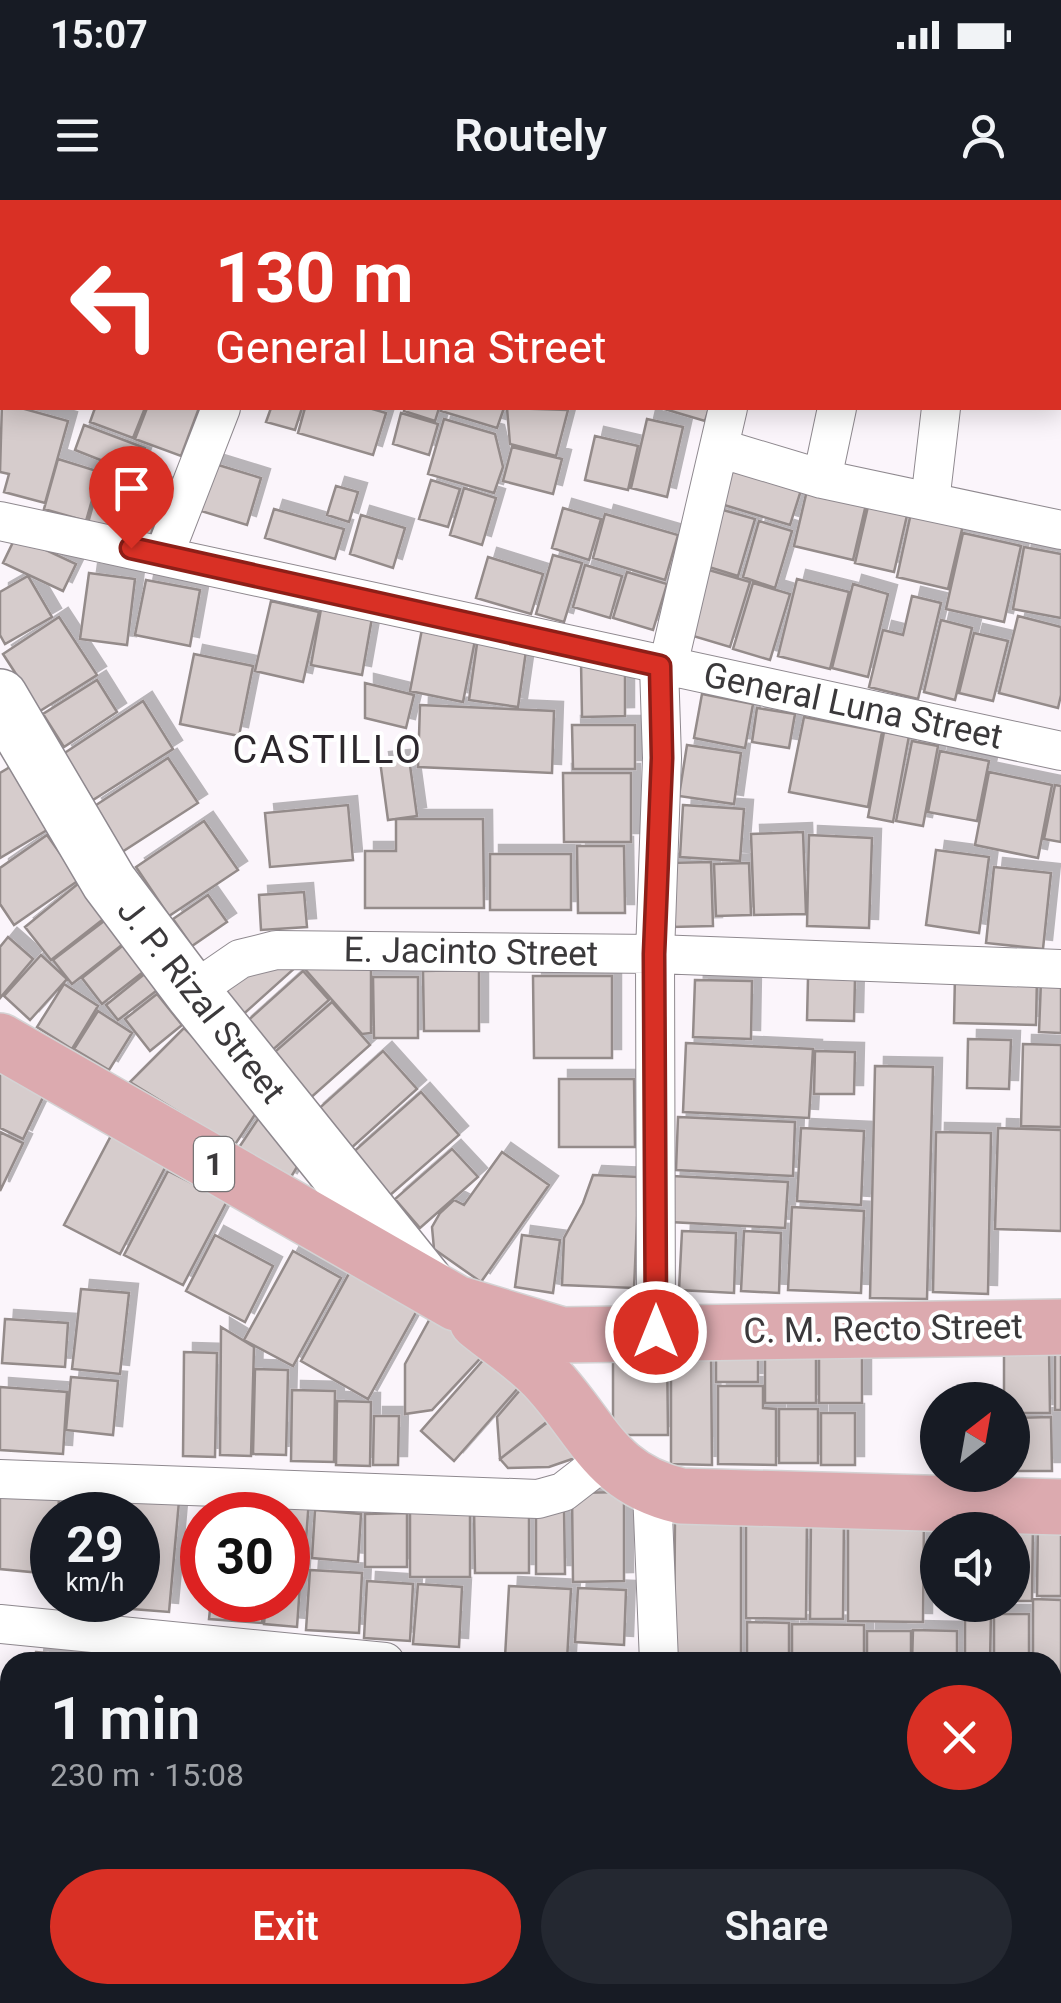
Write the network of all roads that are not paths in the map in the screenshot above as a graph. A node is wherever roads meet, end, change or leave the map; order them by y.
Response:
1 (220, 410) edge
2 (728, 410) edge
3 (837, 410) edge
4 (940, 410) edge
5 (718, 448) junction
6 (822, 478) junction
7 (930, 502) junction
8 (0, 521) edge
9 (1061, 530) edge
10 (164, 555) junction
11 (664, 666) junction
12 (9, 733) edge
13 (1061, 750) edge
14 (654, 954) junction
15 (1061, 969) edge
16 (192, 992) junction
17 (0, 1042) edge
18 (442, 1295) junction
19 (1061, 1327) edge
20 (656, 1332) junction
21 (608, 1458) junction
22 (0, 1479) edge
23 (652, 1490) junction
24 (1061, 1507) edge
25 (0, 1624) edge
26 (284, 1652) edge
27 (659, 1652) edge

1 - 10 street
2 - 5 street
3 - 6 street
4 - 7 street
5 - 6 street
5 - 11 street
6 - 7 street
7 - 9 street
8 - 10 street, General Luna Street
10 - 11 street, General Luna Street
11 - 13 street, General Luna Street
11 - 14 street
12 - 16 main road, J. P. Rizal Street
14 - 15 street, E. Jacinto Street
14 - 16 street, E. Jacinto Street
14 - 20 street
16 - 18 main road, J. P. Rizal Street
17 - 18 main road, C. M. Recto Street / 1
18 - 20 main road, C. M. Recto Street / 1
18 - 21 main road, J. P. Rizal Street / 1
19 - 20 main road, C. M. Recto Street / 1
21 - 22 street
21 - 23 main road, J. P. Rizal Street / 1
23 - 24 main road, J. P. Rizal Street / 1
23 - 27 street
25 - 26 street

